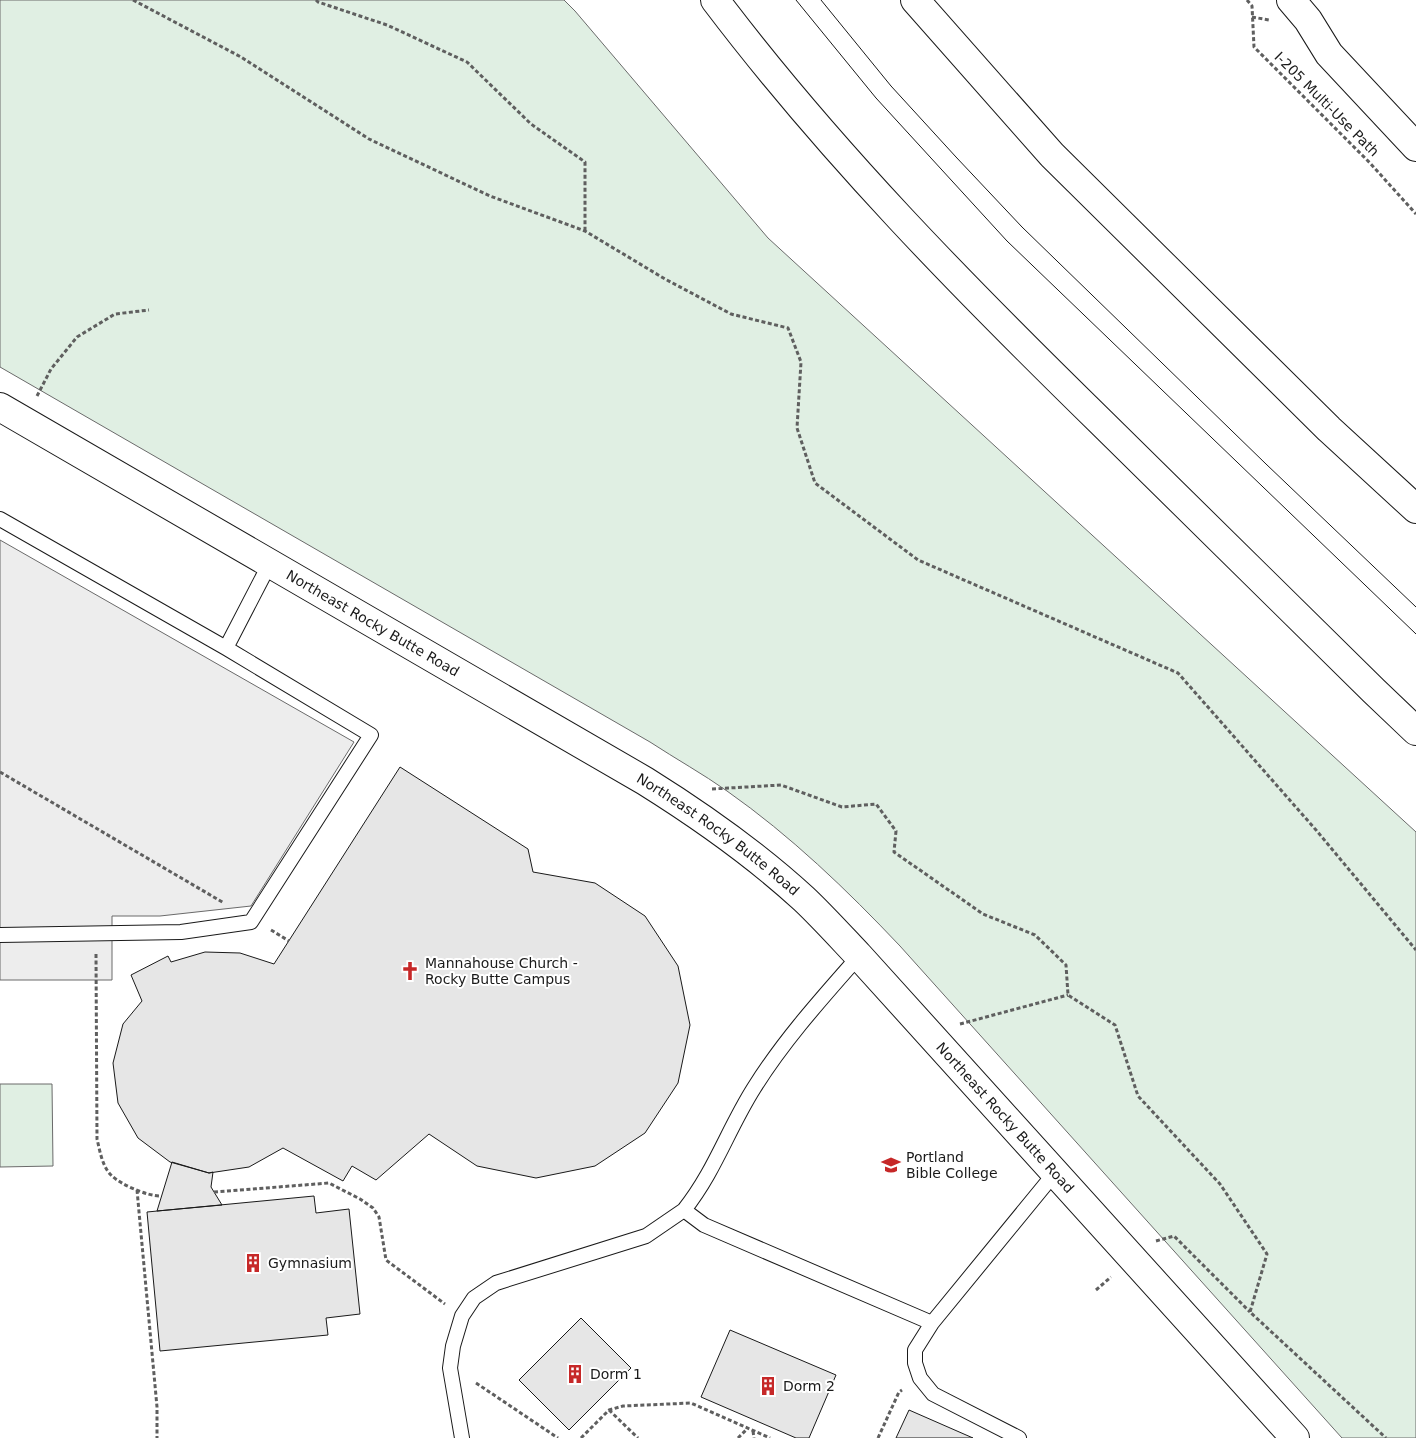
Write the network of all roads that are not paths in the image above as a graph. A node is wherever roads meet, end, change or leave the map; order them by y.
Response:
1 (715, 0) edge
2 (915, 0) edge
3 (1291, 0) edge
4 (1416, 148) edge
5 (0, 407) edge
6 (1416, 509) edge
7 (0, 519) edge
8 (270, 563) junction
9 (226, 648) junction
10 (1416, 731) edge
11 (0, 935) edge
12 (859, 956) junction
13 (1054, 1174) junction
14 (684, 1210) junction
15 (932, 1323) junction
16 (462, 1438) edge
17 (1018, 1438) edge
18 (1295, 1438) edge

1 - 10 main road
2 - 6 main road
3 - 4 main road
5 - 8 main road, Northeast Rocky Butte Road
7 - 9 lane
8 - 9 lane
8 - 12 main road, Northeast Rocky Butte Road
9 - 11 lane
12 - 13 main road, Northeast Rocky Butte Road
12 - 14 lane
13 - 15 lane
13 - 18 main road, Northeast Rocky Butte Road
14 - 15 lane
14 - 16 lane
15 - 17 lane

